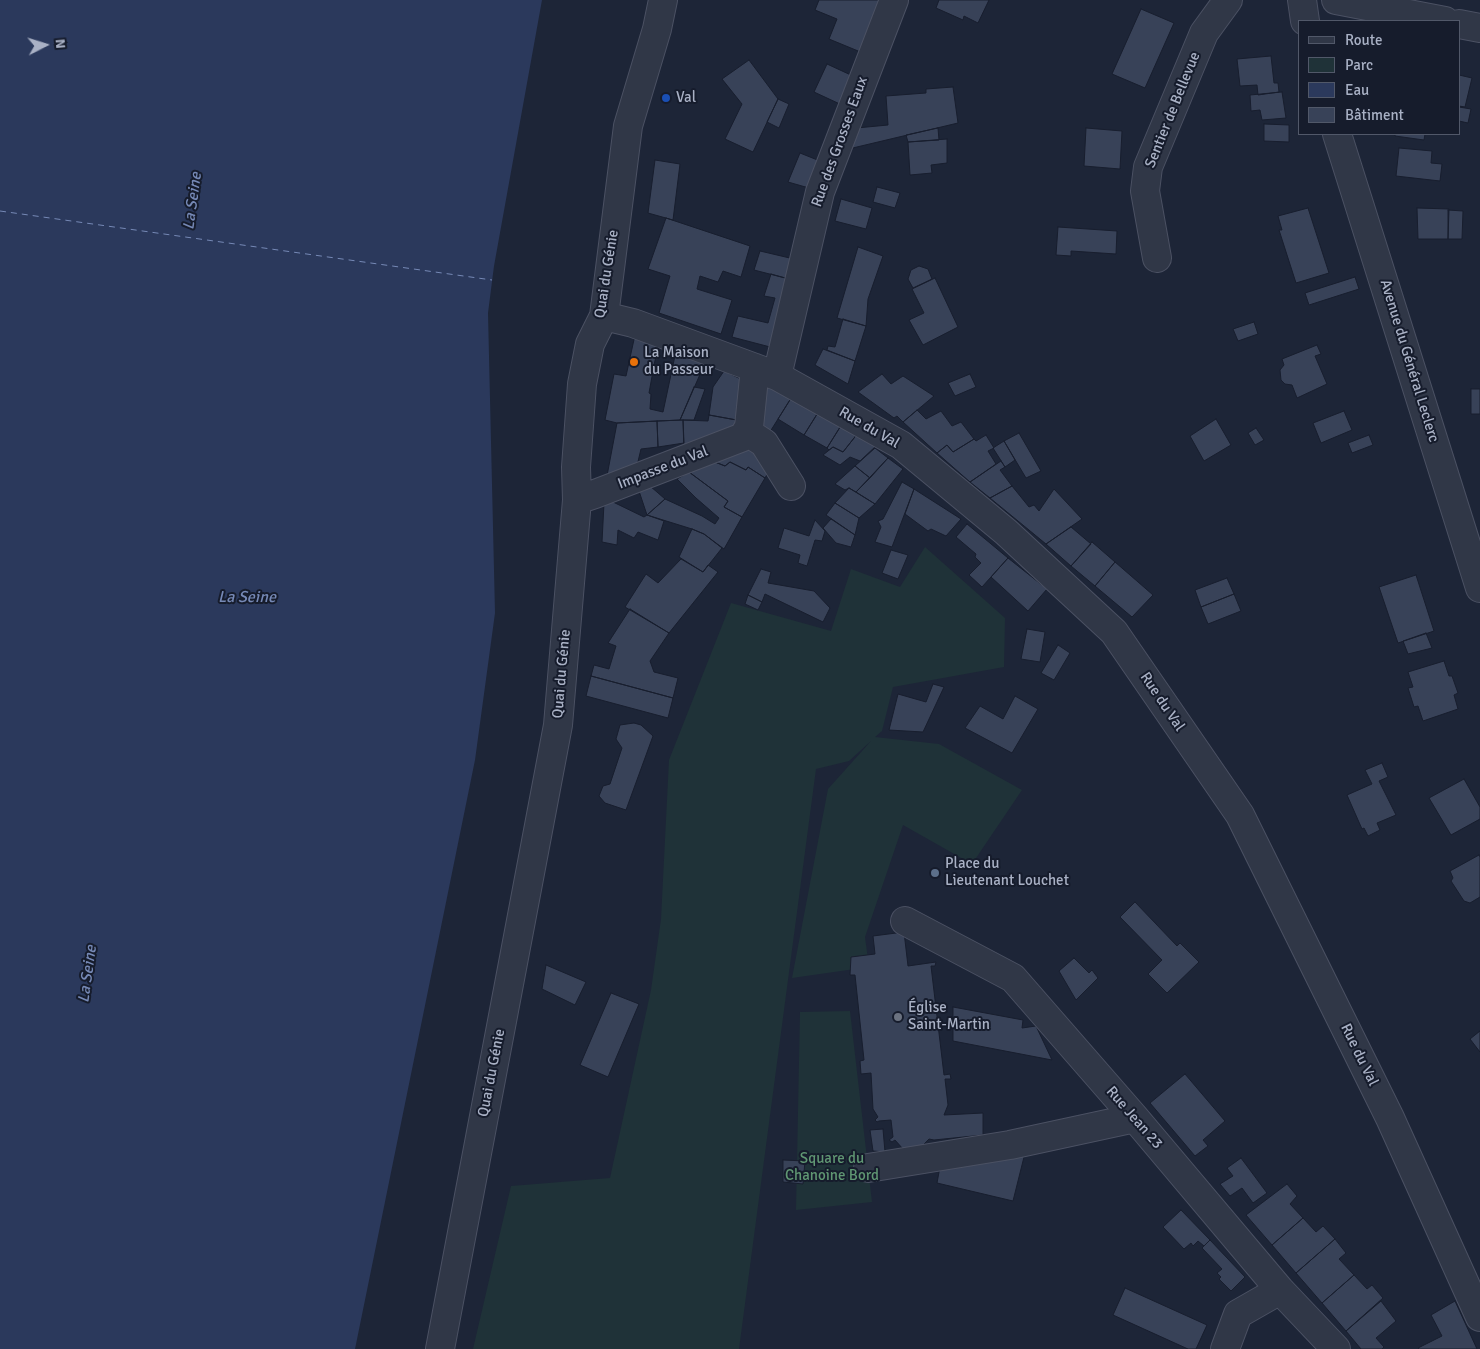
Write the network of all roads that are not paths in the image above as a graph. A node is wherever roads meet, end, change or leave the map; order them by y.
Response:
1 (663, 0) edge
2 (894, 0) edge
3 (1228, 0) edge
4 (1302, 0) edge
5 (1336, 0) edge
6 (1305, 20) edge
7 (1440, 20) edge
8 (1460, 24) edge
9 (1480, 28) edge
10 (1337, 135) edge
11 (1157, 258) dead end
12 (604, 316) junction
13 (766, 372) junction
14 (747, 432) junction
15 (791, 486) dead end
16 (577, 500) junction
17 (1480, 588) edge
18 (905, 921) dead end
19 (1135, 1118) junction
20 (868, 1168) dead end
21 (1280, 1290) junction
22 (1480, 1317) edge
23 (440, 1349) edge
24 (1225, 1349) edge
25 (1336, 1349) edge

1 - 12 street, Quai du Génie
2 - 13 street, Rue des Grosses Eaux
3 - 11 street, Sentier de Bellevue
4 - 6 street
5 - 7 street
8 - 9 street
10 - 17 street, Avenue du Général Leclerc
12 - 13 street, Rue du Val
12 - 16 street, Quai du Génie
13 - 14 street
13 - 22 street, Rue du Val
14 - 15 street
14 - 16 street, Impasse du Val
16 - 23 street, Quai du Génie
18 - 19 street, Rue Jean 23
19 - 20 street
19 - 21 street, Rue Jean 23
21 - 24 street
21 - 25 street, Rue Jean 23

